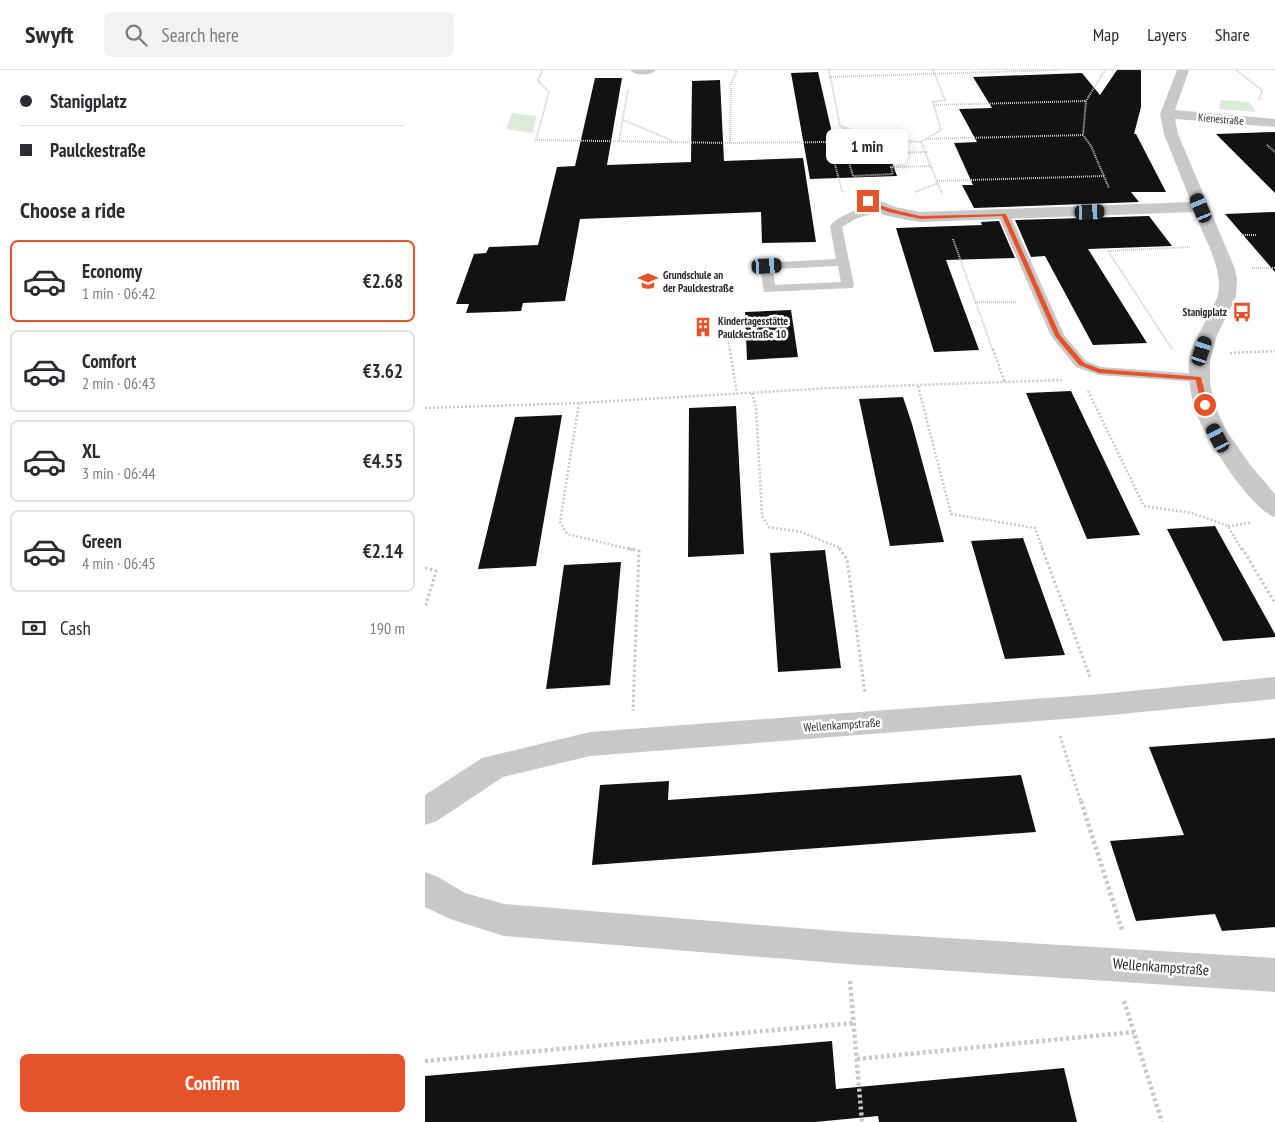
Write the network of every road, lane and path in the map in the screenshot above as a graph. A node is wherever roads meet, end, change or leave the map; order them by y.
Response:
1 (542, 70) edge
2 (636, 70) edge
3 (650, 70) edge
4 (734, 70) edge
5 (829, 70) edge
6 (933, 70) edge
7 (1059, 70) edge
8 (1105, 70) edge
9 (1183, 70) edge
10 (1236, 70) edge
11 (934, 74) junction
12 (829, 77) junction
13 (1087, 101) junction
14 (934, 105) junction
15 (1257, 107) dead end
16 (1167, 114) junction
17 (623, 120) junction
18 (1275, 123) edge
19 (844, 128) junction
20 (1083, 135) junction
21 (878, 139) junction
22 (926, 139) junction
23 (619, 142) junction
24 (676, 142) junction
25 (829, 142) junction
26 (921, 142) junction
27 (730, 143) junction
28 (927, 152) junction
29 (931, 166) junction
30 (1104, 176) junction
31 (937, 181) junction
32 (875, 204) junction
33 (1201, 208) junction
34 (1125, 210) junction
35 (1004, 215) junction
36 (948, 217) junction
37 (1218, 246) junction
38 (843, 262) junction
39 (728, 337) dead end
40 (1275, 351) edge
41 (1200, 364) junction
42 (1063, 380) dead end
43 (1005, 383) junction
44 (918, 386) junction
45 (1086, 387) dead end
46 (752, 393) junction
47 (737, 394) junction
48 (579, 403) junction
49 (425, 408) edge
50 (1275, 509) edge
51 (425, 568) edge
52 (1275, 603) edge
53 (425, 608) edge
54 (1275, 688) edge
55 (1101, 706) junction
56 (1052, 709) junction
57 (868, 723) junction
58 (631, 740) junction
59 (425, 812) edge
60 (425, 887) edge
61 (848, 948) junction
62 (1123, 965) junction
63 (1275, 975) edge
64 (854, 1023) junction
65 (1134, 1032) junction
66 (857, 1058) junction
67 (425, 1061) edge
68 (862, 1122) edge
69 (1162, 1122) edge

1 - 23 path
2 - 3 street
2 - 17 path
4 - 27 path
5 - 12 path
6 - 11 path
7 - 11 path
8 - 13 path
9 - 16 street
10 - 15 path
11 - 12 path
11 - 14 path
12 - 19 path
13 - 14 path
13 - 20 path
14 - 22 path
16 - 18 street, Kienestraße
16 - 33 street
17 - 23 path
17 - 24 path
19 - 21 path
19 - 25 path
20 - 22 path
20 - 30 path
21 - 25 path
21 - 26 path
22 - 26 path
23 - 24 path
24 - 27 path
25 - 27 path
25 - 32 path
26 - 28 path
28 - 29 path
28 - 29 path
29 - 31 path
30 - 31 path
30 - 34 path
31 - 36 path
32 - 36 street
32 - 38 lane
33 - 34 street
33 - 37 street
34 - 35 street
35 - 36 street
35 - 41 lane
36 - 43 path
37 - 41 street
37 - 41 path
38 - 38 lane
39 - 47 path
40 - 41 path
41 - 50 street
42 - 43 path
43 - 44 path
44 - 46 path
44 - 55 path
45 - 52 path
46 - 47 path
46 - 57 path
47 - 48 path
48 - 49 path
48 - 58 path
51 - 53 path
54 - 55 street, Wellenkampstraße
55 - 56 street, Wellenkampstraße
56 - 57 street, Wellenkampstraße
56 - 62 path
57 - 58 street, Wellenkampstraße
58 - 59 street, Wellenkampstraße
60 - 61 street, Wellenkampstraße
61 - 62 street, Wellenkampstraße
61 - 64 path
62 - 63 street, Wellenkampstraße
62 - 65 path
64 - 66 path
64 - 67 path
65 - 66 path
65 - 69 path
66 - 68 path

